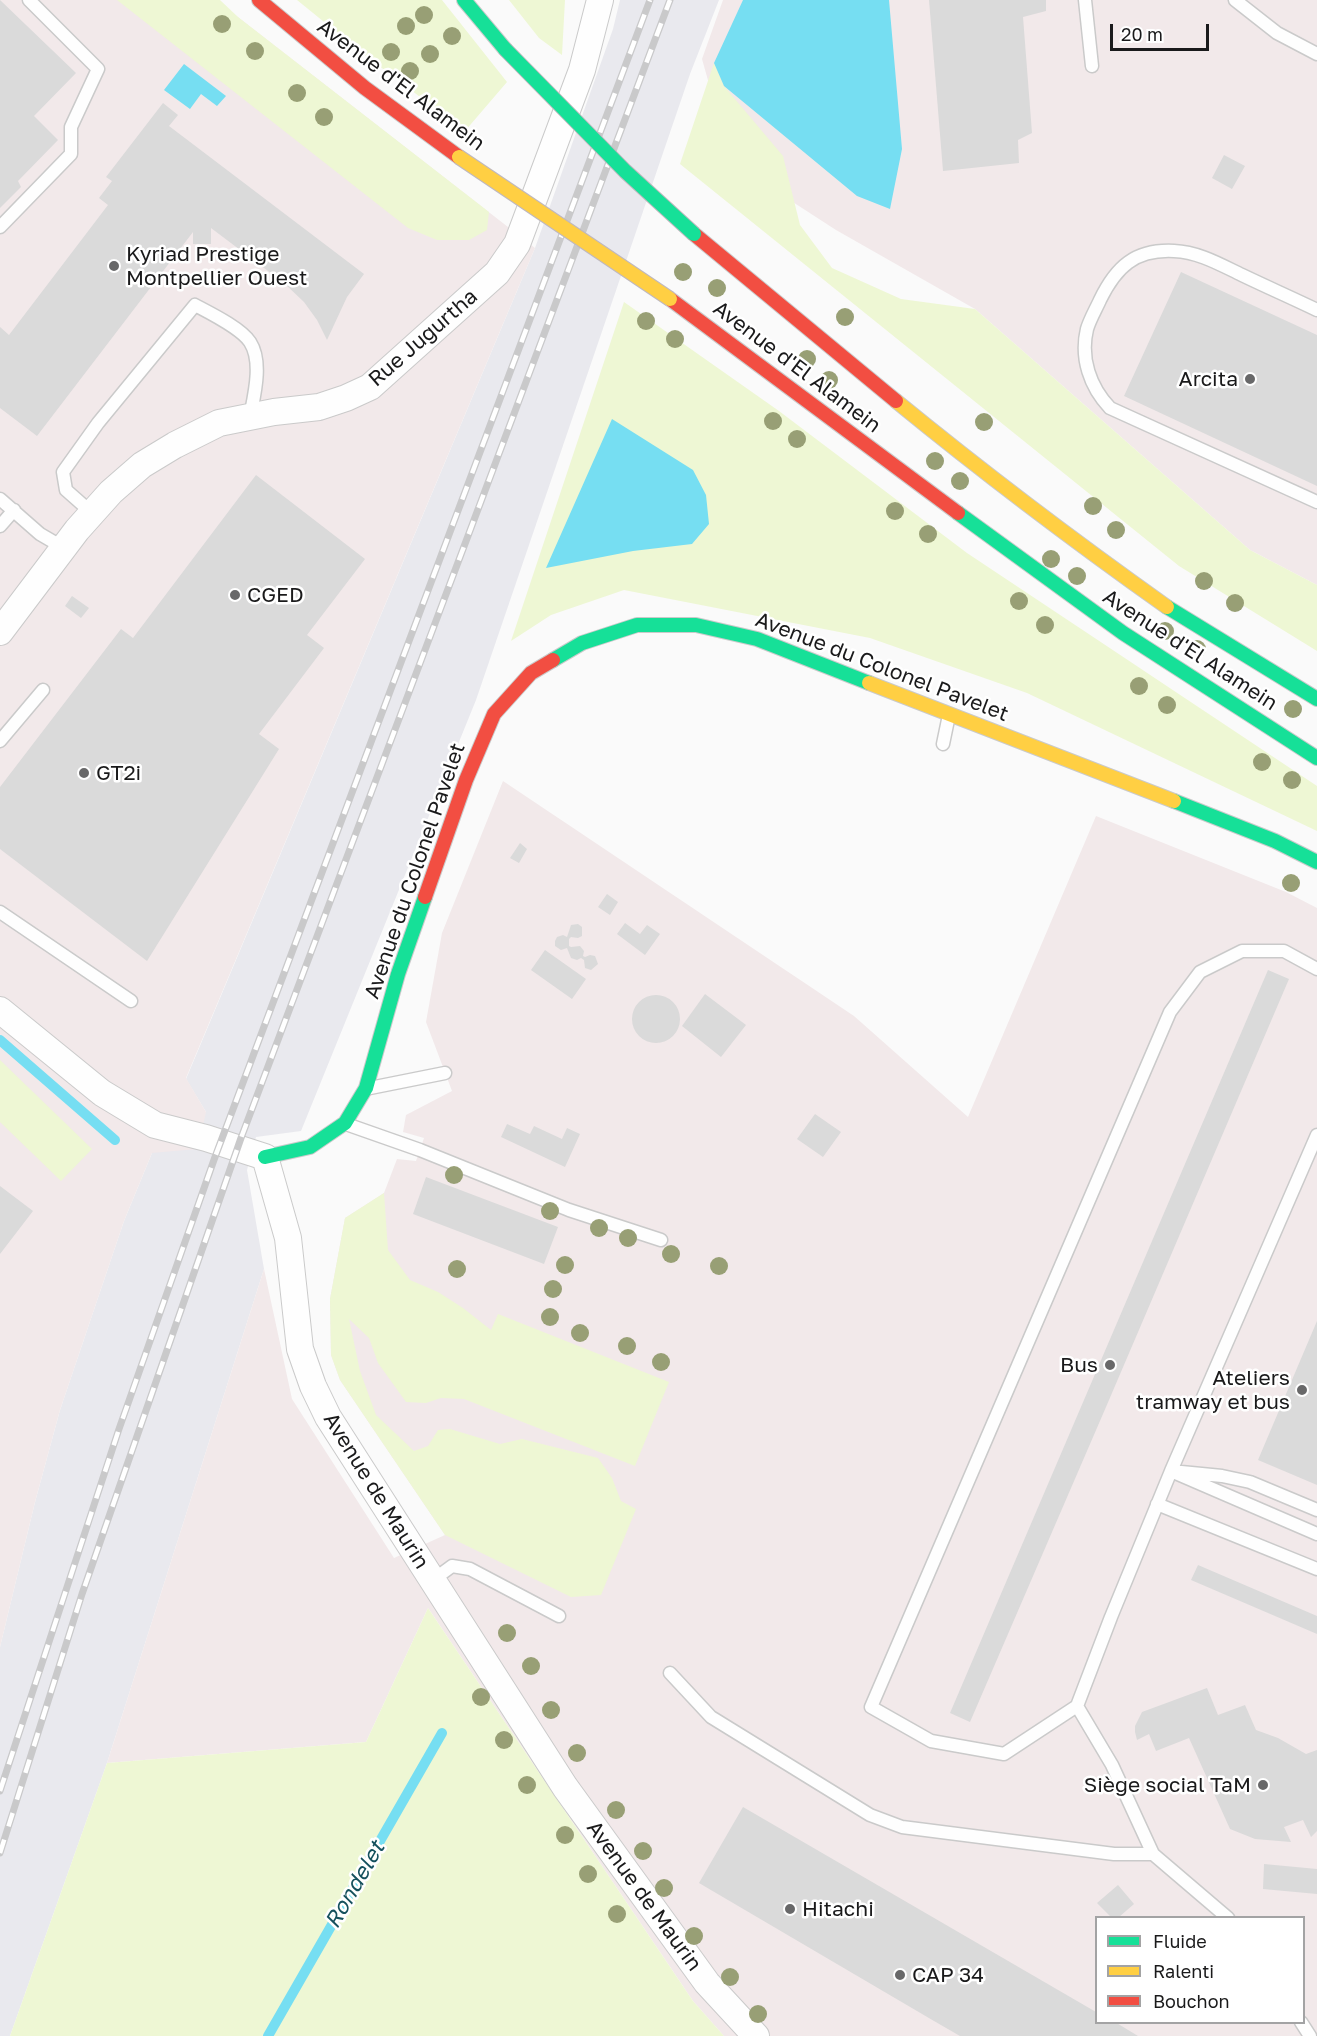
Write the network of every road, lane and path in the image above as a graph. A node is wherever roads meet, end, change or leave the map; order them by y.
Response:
1 (29, 0) edge
2 (259, 0) edge
3 (464, 0) edge
4 (600, 0) edge
5 (1085, 0) edge
6 (1235, 0) edge
7 (1317, 54) edge
8 (1092, 66) dead end
9 (0, 227) edge
10 (1317, 310) edge
11 (250, 417) junction
12 (0, 499) edge
13 (1317, 502) edge
14 (14, 510) junction
15 (92, 513) junction
16 (0, 526) edge
17 (64, 548) junction
18 (0, 632) edge
19 (43, 690) dead end
20 (1317, 699) edge
21 (950, 714) junction
22 (0, 741) edge
23 (943, 744) dead end
24 (1317, 758) edge
25 (1317, 862) edge
26 (0, 912) edge
27 (1317, 969) edge
28 (131, 1001) dead end
29 (0, 1010) edge
30 (445, 1073) dead end
31 (366, 1088) junction
32 (345, 1123) junction
33 (1317, 1135) edge
34 (265, 1157) junction
35 (661, 1240) dead end
36 (1171, 1472) junction
37 (1157, 1504) junction
38 (1317, 1510) edge
39 (1317, 1534) edge
40 (1317, 1569) edge
41 (433, 1580) junction
42 (559, 1616) dead end
43 (670, 1673) dead end
44 (1077, 1706) junction
45 (1153, 1854) junction
46 (1227, 1916) edge
47 (756, 2036) edge

1 - 9 lane
2 - 24 main road, Avenue d'El Alamein, bridge
3 - 20 main road, Avenue d'El Alamein, bridge
4 - 11 street, Rue Jugurtha
5 - 8 lane
6 - 7 lane
10 - 13 lane
11 - 15 street, Rue Jugurtha
11 - 15 lane
12 - 14 lane
14 - 16 lane
14 - 17 lane
15 - 17 street, Rue Jugurtha
17 - 18 street, Rue Jugurtha
19 - 22 lane
21 - 23 lane
21 - 25 main road, Avenue du Colonel Pavelet
21 - 31 main road, Avenue du Colonel Pavelet
26 - 28 lane
27 - 44 lane
29 - 34 street
30 - 31 lane
31 - 32 main road, Avenue du Colonel Pavelet
32 - 34 main road, Avenue du Colonel Pavelet
32 - 35 lane
33 - 36 lane
34 - 41 street, Avenue de Maurin
36 - 37 lane
36 - 38 lane
36 - 39 lane
37 - 40 lane
37 - 44 lane
41 - 42 lane
41 - 47 street, Avenue de Maurin
43 - 45 lane
44 - 45 lane
45 - 46 lane

